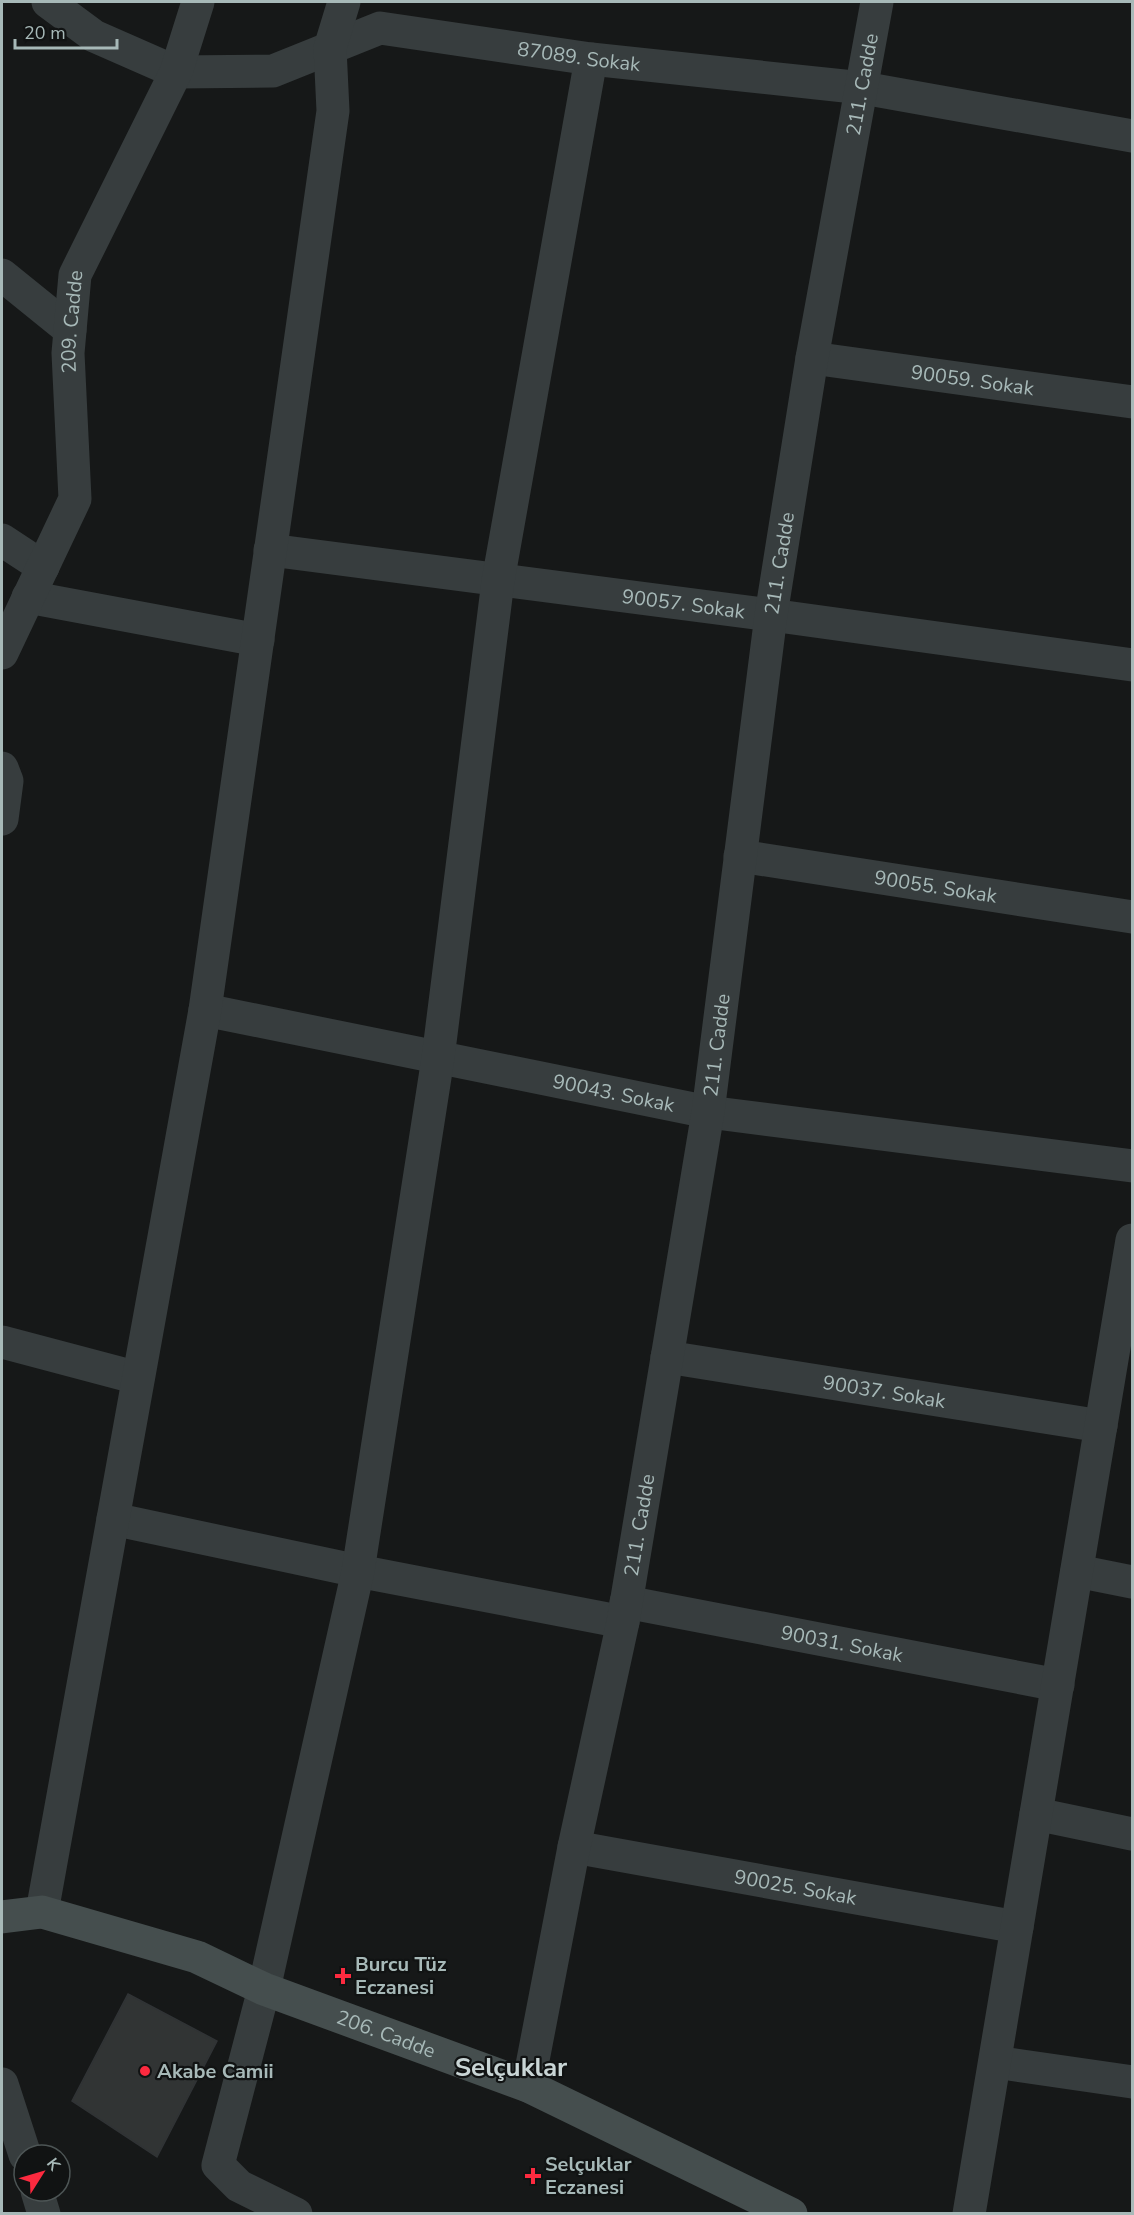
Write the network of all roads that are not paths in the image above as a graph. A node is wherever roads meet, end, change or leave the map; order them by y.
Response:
1 (48, 2) edge
2 (198, 2) edge
3 (344, 2) edge
4 (877, 2) edge
5 (330, 48) junction
6 (591, 59) junction
7 (176, 72) junction
8 (863, 88) junction
9 (1132, 136) edge
10 (2, 274) edge
11 (70, 330) junction
12 (813, 358) junction
13 (1132, 402) edge
14 (2, 540) edge
15 (270, 550) junction
16 (43, 567) junction
17 (498, 581) junction
18 (28, 597) junction
19 (771, 615) junction
20 (258, 640) junction
21 (2, 654) edge
22 (1132, 665) edge
23 (2, 768) edge
24 (2, 819) edge
25 (740, 856) junction
26 (1132, 916) edge
27 (205, 1010) junction
28 (438, 1058) junction
29 (708, 1112) junction
30 (1132, 1166) edge
31 (1132, 1240) edge
32 (1124, 1339) edge
33 (2, 1342) edge
34 (667, 1357) junction
35 (138, 1378) junction
36 (1101, 1426) junction
37 (113, 1519) junction
38 (358, 1571) junction
39 (1077, 1571) junction
40 (1132, 1582) edge
41 (624, 1612) junction
42 (1058, 1685) junction
43 (1036, 1814) junction
44 (1132, 1834) edge
45 (574, 1847) junction
46 (42, 1912) junction
47 (2, 1917) edge
48 (1017, 1927) junction
49 (264, 1989) junction
50 (995, 2062) junction
51 (1132, 2082) edge
52 (2, 2084) edge
53 (528, 2086) junction
54 (21, 2143) edge
55 (296, 2214) edge
56 (791, 2214) edge
57 (969, 2214) edge

1 - 7 street, 87089. Sokak
2 - 7 street, 209. Cadde
3 - 5 street
4 - 8 street, 211. Cadde
5 - 6 street, 87089. Sokak
5 - 7 street, 87089. Sokak
5 - 15 street
6 - 8 street, 87089. Sokak
6 - 17 street
7 - 11 street, 209. Cadde
8 - 9 street, 87089. Sokak
8 - 12 street, 211. Cadde
10 - 11 street
11 - 16 street, 209. Cadde
12 - 13 street, 90059. Sokak
12 - 19 street, 211. Cadde
14 - 16 street
15 - 17 street, 90057. Sokak
15 - 20 street
16 - 18 street, 209. Cadde
17 - 19 street, 90057. Sokak
17 - 28 street
18 - 20 street
18 - 21 street, 209. Cadde
19 - 22 street, 90057. Sokak
19 - 25 street, 211. Cadde
20 - 27 street
23 - 24 street
25 - 26 street, 90055. Sokak
25 - 29 street, 211. Cadde
27 - 28 street, 90043. Sokak
27 - 35 street
28 - 29 street, 90043. Sokak
28 - 38 street
29 - 30 street, 90043. Sokak
29 - 34 street, 211. Cadde
31 - 32 street
32 - 36 street
33 - 35 street
34 - 36 street, 90037. Sokak
34 - 41 street, 211. Cadde
35 - 37 street
36 - 39 street
37 - 38 street, 90031. Sokak
37 - 46 street
38 - 41 street, 90031. Sokak
38 - 49 street
39 - 40 street
39 - 42 street
41 - 42 street, 90031. Sokak
41 - 45 street, 211. Cadde
42 - 43 street
43 - 44 street
43 - 48 street
45 - 48 street, 90025. Sokak
45 - 53 street, 211. Cadde
46 - 47 street, 206. Cadde
46 - 49 street, 206. Cadde
48 - 50 street
49 - 53 street, 206. Cadde
49 - 55 street
50 - 51 street
50 - 57 street
52 - 54 street
53 - 56 street, 206. Cadde

